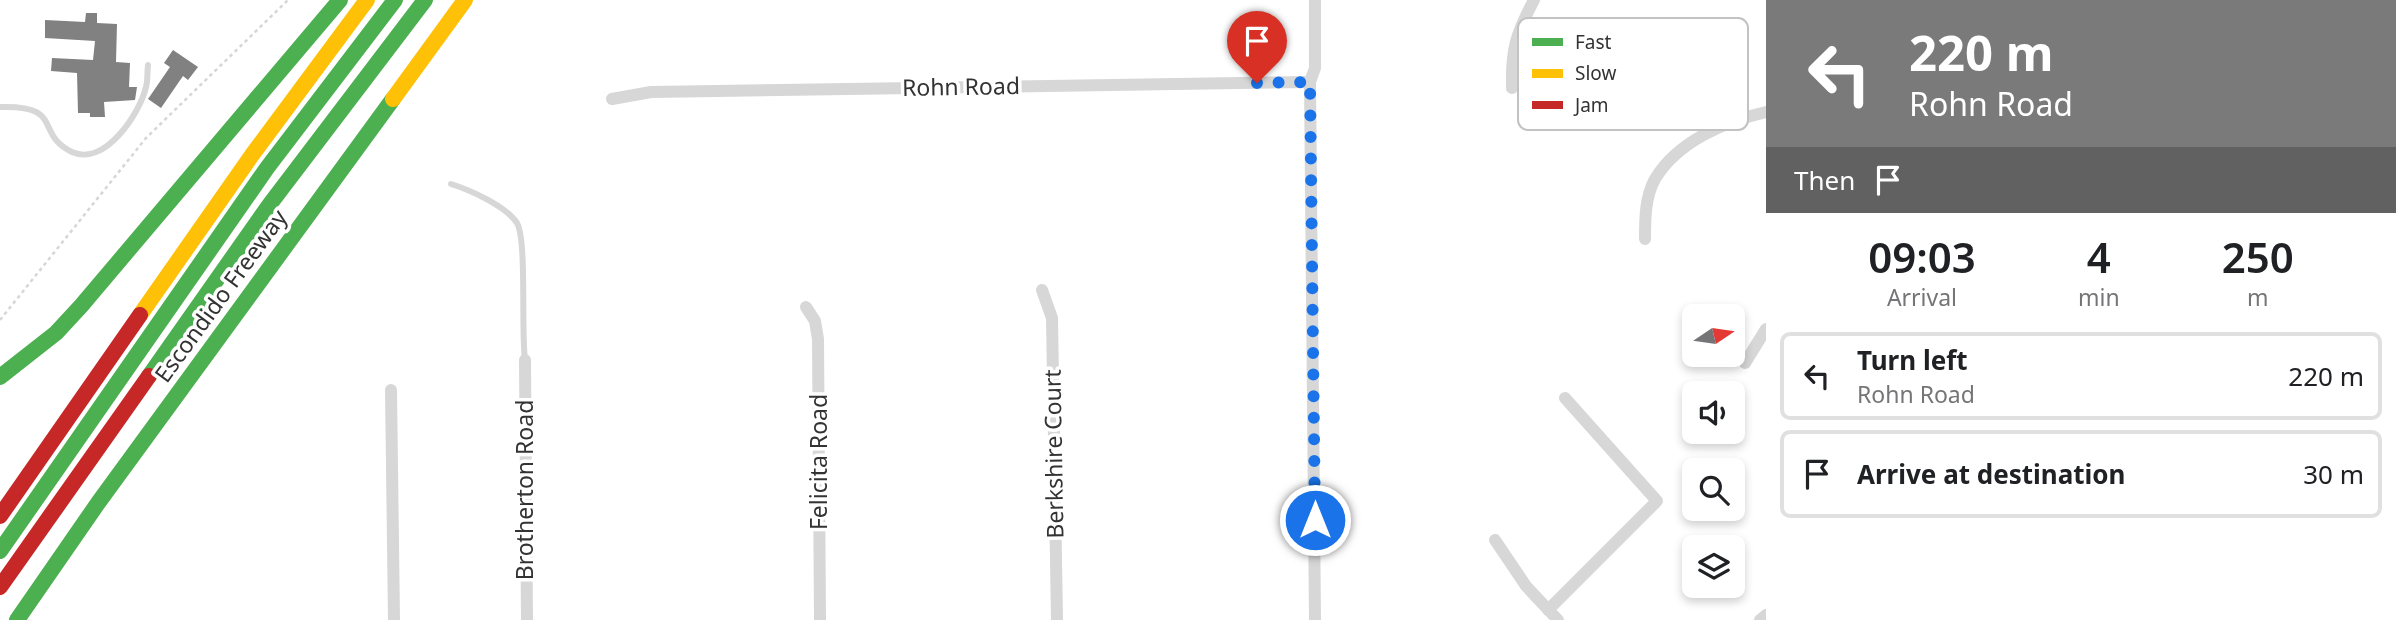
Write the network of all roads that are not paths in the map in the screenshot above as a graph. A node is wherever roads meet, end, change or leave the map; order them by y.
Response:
1 (340, 0) edge
2 (367, 0) edge
3 (395, 0) edge
4 (425, 0) edge
5 (464, 0) edge
6 (1315, 0) edge
7 (1534, 0) edge
8 (1524, 18) edge
9 (1518, 30) edge
10 (148, 65) dead end
11 (1310, 82) junction
12 (1511, 88) dead end
13 (612, 99) dead end
14 (0, 107) edge
15 (1766, 112) edge
16 (1748, 116) edge
17 (1713, 130) edge
18 (452, 184) dead end
19 (1645, 239) dead end
20 (1042, 290) dead end
21 (806, 307) dead end
22 (1766, 329) edge
23 (525, 360) joint
24 (1745, 363) dead end
25 (0, 377) edge
26 (391, 390) dead end
27 (1565, 398) dead end
28 (77, 440) junction
29 (28, 476) junction
30 (0, 516) edge
31 (1495, 540) dead end
32 (0, 551) edge
33 (58, 562) junction
34 (2, 584) edge
35 (1548, 610) junction
36 (1766, 615) edge
37 (17, 620) edge
38 (27, 620) edge
39 (394, 620) edge
40 (527, 620) edge
41 (820, 620) edge
42 (1057, 620) edge
43 (1315, 620) edge
44 (1558, 620) edge
45 (1760, 620) edge

1 - 25 highway
2 - 29 highway
3 - 28 highway
4 - 34 highway
5 - 33 highway, Escondido Freeway
6 - 11 street
7 - 8 street
9 - 12 street
10 - 14 lane
11 - 13 street, Rohn Road
11 - 43 street
15 - 16 street
17 - 19 street
18 - 23 lane
20 - 42 street, Berkshire Court
21 - 41 street, Felicita Road
22 - 24 street
23 - 40 street, Brotherton Road
26 - 39 street
27 - 35 street
28 - 29 highway
28 - 32 highway
29 - 30 highway
31 - 35 street
33 - 37 highway, Escondido Freeway
33 - 38 highway
35 - 44 street
36 - 45 street

